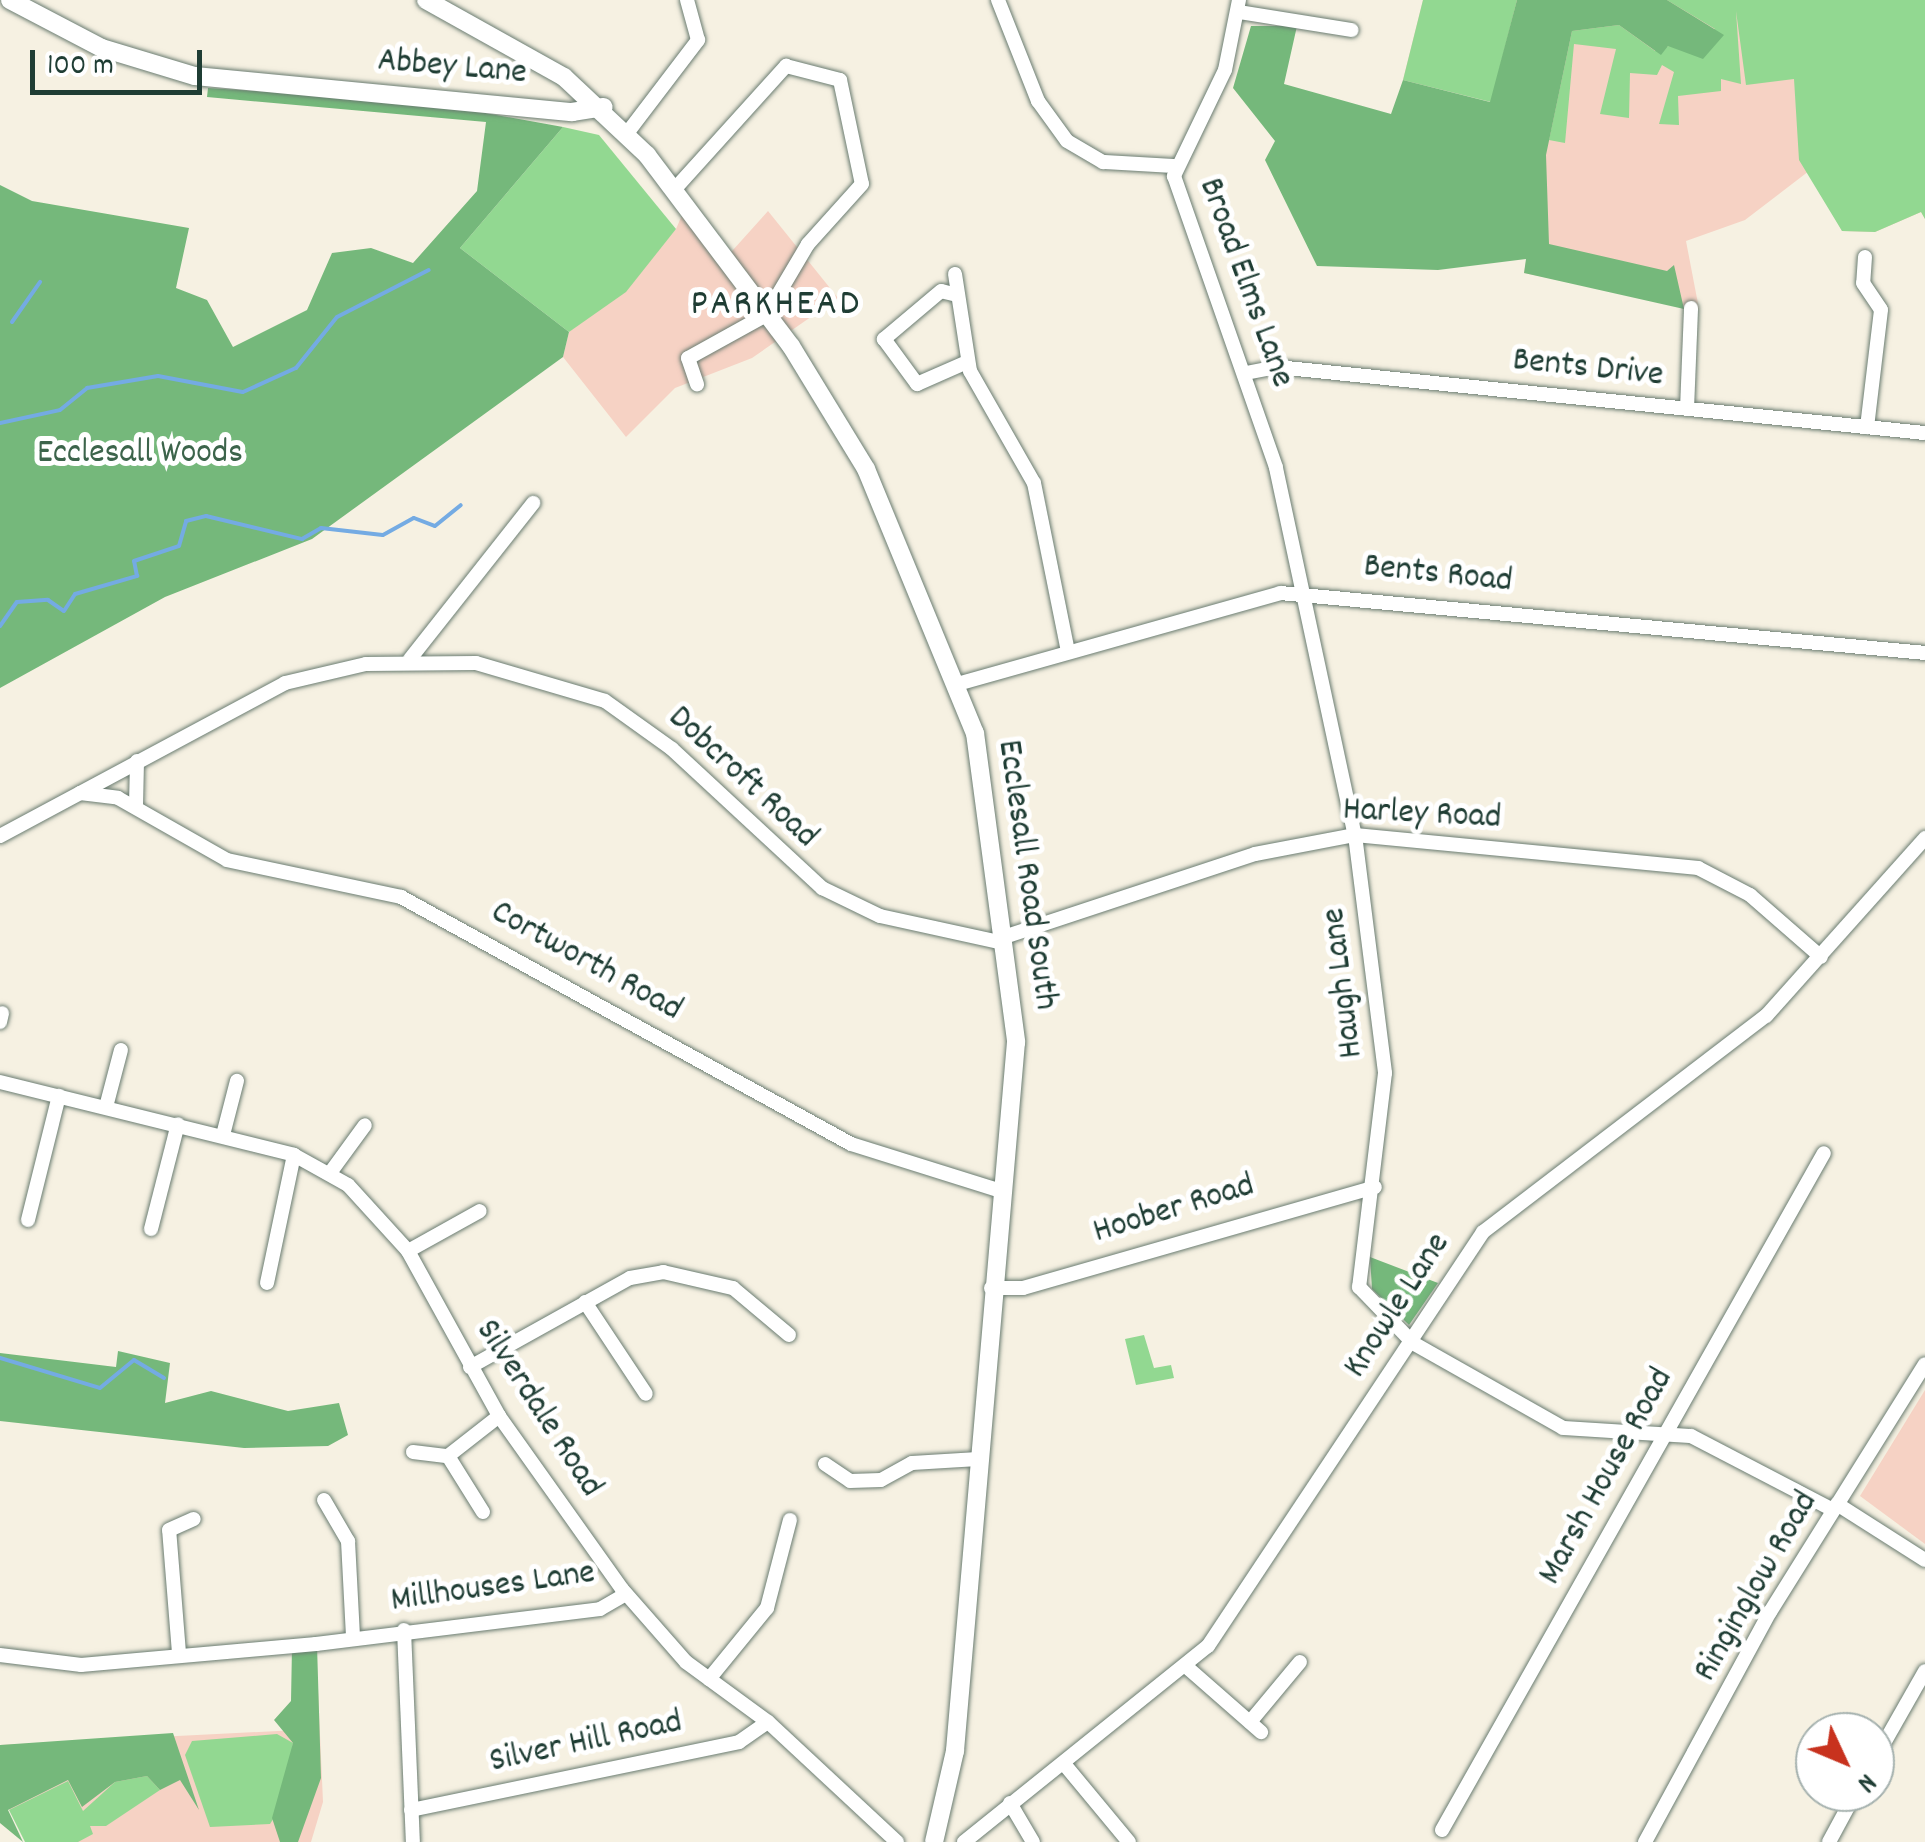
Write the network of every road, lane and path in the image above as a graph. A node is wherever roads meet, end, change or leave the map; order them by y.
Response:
1 (10, 0) edge
2 (426, 0) edge
3 (688, 0) edge
4 (998, 0) edge
5 (1239, 6) edge
6 (1352, 30) dead end
7 (564, 77) junction
8 (604, 107) junction
9 (567, 112) junction
10 (628, 132) junction
11 (1175, 166) junction
12 (673, 192) junction
13 (1865, 256) dead end
14 (955, 274) dead end
15 (956, 295) junction
16 (1691, 308) dead end
17 (766, 315) junction
18 (967, 362) junction
19 (1246, 373) junction
20 (697, 384) dead end
21 (1687, 409) junction
22 (1868, 427) junction
23 (1925, 433) edge
24 (533, 503) dead end
25 (1309, 596) junction
26 (1067, 648) junction
27 (1925, 654) edge
28 (410, 659) junction
29 (956, 684) junction
30 (137, 761) junction
31 (79, 793) junction
32 (136, 806) junction
33 (1355, 835) junction
34 (0, 836) edge
35 (1925, 838) edge
36 (1004, 940) junction
37 (1822, 958) junction
38 (121, 1050) dead end
39 (237, 1080) dead end
40 (0, 1082) edge
41 (60, 1096) junction
42 (106, 1107) junction
43 (178, 1124) junction
44 (364, 1125) dead end
45 (224, 1135) junction
46 (1824, 1154) dead end
47 (294, 1155) junction
48 (330, 1173) junction
49 (1375, 1187) junction
50 (1002, 1191) junction
51 (480, 1211) dead end
52 (28, 1220) dead end
53 (151, 1229) dead end
54 (408, 1252) junction
55 (267, 1283) dead end
56 (991, 1288) junction
57 (584, 1302) junction
58 (789, 1335) dead end
59 (1413, 1343) junction
60 (1925, 1364) edge
61 (470, 1367) junction
62 (646, 1394) dead end
63 (498, 1416) junction
64 (1668, 1431) junction
65 (413, 1452) dead end
66 (448, 1456) junction
67 (978, 1459) junction
68 (826, 1464) dead end
69 (324, 1500) dead end
70 (1835, 1507) junction
71 (483, 1512) dead end
72 (194, 1518) dead end
73 (790, 1520) dead end
74 (1925, 1560) edge
75 (626, 1594) junction
76 (404, 1630) junction
77 (354, 1637) junction
78 (179, 1653) junction
79 (0, 1655) edge
80 (1300, 1662) dead end
81 (1189, 1668) junction
82 (1925, 1671) edge
83 (709, 1678) junction
84 (768, 1722) junction
85 (1895, 1723) edge
86 (1065, 1765) junction
87 (1010, 1803) junction
88 (411, 1810) junction
89 (1845, 1812) edge
90 (1442, 1830) dead end
91 (413, 1842) edge
92 (896, 1842) edge
93 (934, 1842) edge
94 (964, 1842) edge
95 (1033, 1842) edge
96 (1129, 1842) edge
97 (1646, 1842) edge
98 (1828, 1842) edge

1 - 9 main road, Abbey Lane
2 - 7 main road, Ecclesall Road South
3 - 10 street
4 - 11 street
5 - 6 street
5 - 11 street, Broad Elms Lane
7 - 8 main road, Ecclesall Road South
7 - 9 main road
8 - 9 main road, Abbey Lane
8 - 10 main road, Ecclesall Road South
9 - 10 main road
10 - 12 main road, Ecclesall Road South
11 - 19 street, Broad Elms Lane
12 - 17 main road, Ecclesall Road South
12 - 17 street
13 - 22 street
14 - 15 street
15 - 18 street
15 - 18 street
16 - 21 street
17 - 20 street
17 - 29 main road, Ecclesall Road South
18 - 26 street
19 - 21 street, Bents Drive
19 - 25 street, Broad Elms Lane
21 - 22 street, Bents Drive
22 - 23 street, Bents Drive
24 - 28 street
25 - 26 street, Bents Road
25 - 27 street, Bents Road
25 - 33 street, Haugh Lane
26 - 29 street, Bents Road
28 - 30 street, Dobcroft Road
28 - 36 street, Dobcroft Road
29 - 36 main road, Ecclesall Road South
30 - 31 street, Dobcroft Road
30 - 32 street
31 - 32 street, Cortworth Road
31 - 34 street, Dobcroft Road
32 - 50 street, Cortworth Road
33 - 36 street, Harley Road
33 - 37 street, Harley Road
33 - 49 street, Haugh Lane
35 - 37 street, Knowle Lane
36 - 50 main road, Ecclesall Road South
37 - 59 street, Knowle Lane
38 - 42 street
39 - 45 street
40 - 41 street, Silverdale Road
41 - 42 street, Silverdale Road
41 - 52 street
42 - 43 street, Silverdale Road
43 - 45 street, Silverdale Road
43 - 53 street
44 - 48 street
45 - 47 street, Silverdale Road
46 - 64 street, Marsh House Road
47 - 48 street, Silverdale Road
47 - 55 street
48 - 54 street, Silverdale Road
49 - 56 street, Hoober Road
49 - 59 street, Haugh Lane
50 - 56 main road, Ecclesall Road South
51 - 54 street
54 - 61 street, Silverdale Road
56 - 67 main road, Ecclesall Road South
57 - 58 street
57 - 61 street
57 - 62 street
59 - 64 street
59 - 81 street, Knowle Lane
60 - 70 street, Ringinglow Road
61 - 63 street, Silverdale Road
63 - 66 street
63 - 75 street, Silverdale Road
64 - 70 street
64 - 90 street, Marsh House Road
65 - 66 street
66 - 71 street
67 - 68 street
67 - 93 main road, Ecclesall Road South
69 - 77 street
70 - 74 street
70 - 97 street, Ringinglow Road
72 - 78 street
73 - 83 street
75 - 76 street, Millhouses Lane
75 - 83 street, Millhouses Lane
76 - 77 street, Millhouses Lane
76 - 88 street
77 - 78 street, Millhouses Lane
78 - 79 street, Millhouses Lane
80 - 81 street
81 - 86 street, Knowle Lane
82 - 85 street
83 - 84 street, Millhouses Lane
84 - 88 street, Silver Hill Road
84 - 92 street, Millhouses Lane
86 - 87 street, Knowle Lane
86 - 96 street
87 - 94 street, Knowle Lane
87 - 95 street
88 - 91 street
89 - 98 street

